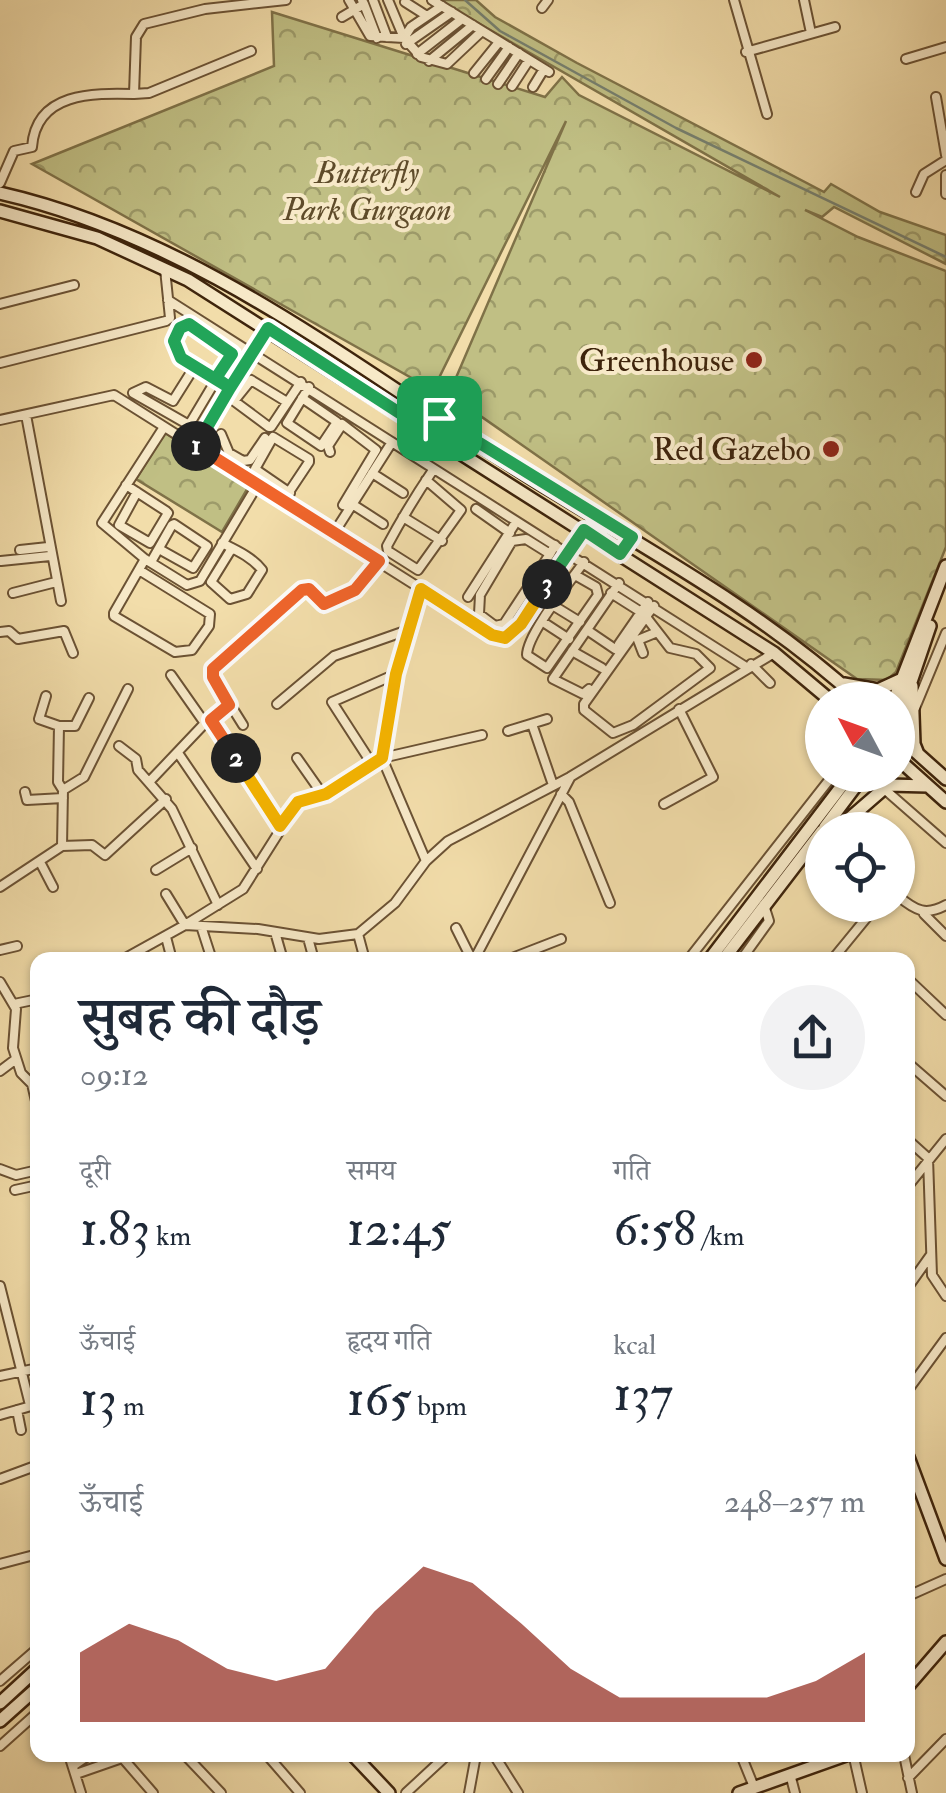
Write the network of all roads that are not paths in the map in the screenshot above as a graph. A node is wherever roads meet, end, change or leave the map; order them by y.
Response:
1 (286, 0) edge
2 (349, 0) edge
3 (388, 0) edge
4 (430, 0) edge
5 (734, 0) edge
6 (804, 0) edge
7 (367, 2) edge
8 (406, 2) edge
9 (216, 4) edge
10 (442, 6) junction
11 (354, 10) junction
12 (452, 12) junction
13 (424, 15) junction
14 (342, 16) dead end
15 (462, 18) junction
16 (473, 25) junction
17 (835, 27) dead end
18 (482, 31) junction
19 (810, 33) junction
20 (382, 38) junction
21 (405, 41) junction
22 (500, 42) junction
23 (946, 47) edge
24 (509, 48) junction
25 (251, 51) dead end
26 (746, 52) junction
27 (519, 53) junction
28 (417, 54) junction
29 (906, 59) dead end
30 (529, 60) junction
31 (429, 62) junction
32 (474, 72) dead end
33 (486, 79) dead end
34 (498, 84) dead end
35 (512, 86) dead end
36 (534, 88) dead end
37 (134, 94) junction
38 (936, 97) dead end
39 (767, 114) dead end
40 (946, 158) edge
41 (946, 175) edge
42 (0, 183) edge
43 (916, 192) dead end
44 (0, 193) edge
45 (946, 194) edge
46 (0, 211) edge
47 (166, 269) junction
48 (74, 285) dead end
49 (168, 300) junction
50 (0, 304) edge
51 (268, 328) junction
52 (254, 352) junction
53 (0, 363) edge
54 (195, 366) junction
55 (216, 378) junction
56 (305, 384) junction
57 (230, 388) junction
58 (302, 398) junction
59 (173, 400) junction
60 (286, 402) junction
61 (164, 414) junction
62 (349, 414) junction
63 (26, 415) junction
64 (439, 418) junction
65 (0, 420) edge
66 (342, 424) junction
67 (164, 427) junction
68 (429, 432) junction
69 (221, 434) dead end
70 (264, 438) dead end
71 (392, 442) junction
72 (195, 445) junction
73 (330, 452) dead end
74 (229, 453) junction
75 (223, 462) junction
76 (433, 470) junction
77 (372, 473) junction
78 (426, 480) junction
79 (258, 484) junction
80 (126, 485) junction
81 (137, 492) junction
82 (290, 493) junction
83 (402, 493) dead end
84 (284, 502) junction
85 (348, 504) junction
86 (476, 509) dead end
87 (403, 517) junction
88 (516, 522) junction
89 (383, 524) dead end
90 (584, 530) junction
91 (510, 532) junction
92 (334, 533) junction
93 (632, 537) junction
94 (442, 541) junction
95 (222, 542) junction
96 (232, 548) junction
97 (158, 549) junction
98 (20, 550) dead end
99 (553, 550) junction
100 (49, 552) junction
101 (567, 552) junction
102 (620, 554) junction
103 (662, 557) junction
104 (1, 561) edge
105 (379, 561) junction
106 (151, 562) junction
107 (584, 562) junction
108 (946, 566) edge
109 (139, 570) junction
110 (651, 572) junction
111 (575, 574) junction
112 (150, 576) junction
113 (56, 582) junction
114 (619, 583) junction
115 (946, 585) edge
116 (421, 589) junction
117 (13, 593) dead end
118 (611, 593) junction
119 (468, 597) dead end
120 (61, 602) dead end
121 (651, 604) junction
122 (554, 606) junction
123 (643, 614) junction
124 (543, 622) junction
125 (584, 626) junction
126 (408, 630) junction
127 (0, 632) edge
128 (656, 633) junction
129 (946, 634) edge
130 (570, 640) junction
131 (615, 649) junction
132 (572, 651) junction
133 (73, 653) dead end
134 (642, 653) dead end
135 (774, 653) junction
136 (749, 666) junction
137 (602, 668) junction
138 (171, 674) dead end
139 (396, 674) junction
140 (907, 678) junction
141 (809, 682) edge
142 (839, 682) edge
143 (895, 682) edge
144 (905, 682) edge
145 (906, 682) edge
146 (908, 682) edge
147 (770, 683) dead end
148 (128, 688) dead end
149 (325, 689) dead end
150 (46, 696) dead end
151 (88, 698) dead end
152 (332, 702) junction
153 (277, 704) dead end
154 (229, 705) junction
155 (915, 706) edge
156 (679, 709) junction
157 (546, 719) dead end
158 (208, 721) junction
159 (243, 724) dead end
160 (532, 724) junction
161 (59, 726) junction
162 (915, 728) edge
163 (508, 731) dead end
164 (482, 734) dead end
165 (119, 746) dead end
166 (915, 751) edge
167 (178, 753) junction
168 (918, 754) junction
169 (296, 758) dead end
170 (382, 758) junction
171 (372, 764) junction
172 (915, 774) edge
173 (570, 777) junction
174 (946, 779) edge
175 (150, 781) junction
176 (553, 785) junction
177 (915, 786) edge
178 (928, 786) junction
179 (24, 792) dead end
180 (820, 792) edge
181 (837, 792) edge
182 (877, 792) edge
183 (888, 792) edge
184 (63, 794) junction
185 (562, 794) junction
186 (323, 795) junction
187 (166, 799) junction
188 (946, 802) edge
189 (664, 804) dead end
190 (856, 812) edge
191 (280, 826) junction
192 (946, 843) edge
193 (62, 846) junction
194 (192, 848) junction
195 (805, 853) edge
196 (426, 861) junction
197 (40, 862) junction
198 (257, 869) junction
199 (156, 870) dead end
200 (53, 886) dead end
201 (0, 887) edge
202 (166, 894) dead end
203 (610, 902) dead end
204 (764, 904) junction
205 (946, 904) edge
206 (218, 905) junction
207 (915, 908) edge
208 (923, 913) junction
209 (862, 922) edge
210 (184, 926) junction
211 (456, 928) dead end
212 (202, 929) junction
213 (275, 932) junction
214 (358, 934) junction
215 (946, 936) edge
216 (166, 937) junction
217 (308, 938) junction
218 (561, 939) dead end
219 (18, 946) dead end
220 (540, 946) junction
221 (0, 950) edge
222 (137, 952) edge
223 (170, 952) edge
224 (209, 952) edge
225 (280, 952) edge
226 (312, 952) edge
227 (364, 952) edge
228 (469, 952) edge
229 (477, 952) edge
230 (526, 952) edge
231 (543, 952) edge
232 (694, 952) edge
233 (715, 952) edge
234 (729, 952) edge
235 (747, 952) edge
236 (838, 952) edge
237 (0, 983) edge
238 (915, 986) edge
239 (30, 1000) edge
240 (14, 1004) junction
241 (946, 1015) edge
242 (16, 1059) junction
243 (915, 1069) edge
244 (0, 1071) edge
245 (24, 1076) junction
246 (30, 1078) edge
247 (30, 1084) edge
248 (946, 1096) edge
249 (946, 1139) edge
250 (915, 1146) edge
251 (928, 1158) junction
252 (0, 1169) edge
253 (30, 1172) edge
254 (915, 1176) edge
255 (30, 1187) edge
256 (16, 1190) dead end
257 (930, 1256) junction
258 (915, 1277) edge
259 (0, 1286) edge
260 (946, 1296) edge
261 (2, 1298) edge
262 (4, 1315) edge
263 (946, 1338) edge
264 (30, 1370) edge
265 (22, 1371) junction
266 (0, 1376) edge
267 (915, 1380) edge
268 (30, 1394) edge
269 (30, 1406) edge
270 (17, 1410) junction
271 (0, 1415) edge
272 (21, 1430) dead end
273 (30, 1468) edge
274 (915, 1475) edge
275 (0, 1479) edge
276 (30, 1556) edge
277 (946, 1559) edge
278 (0, 1564) edge
279 (946, 1579) edge
280 (915, 1593) edge
281 (946, 1642) edge
282 (30, 1655) edge
283 (30, 1675) edge
284 (915, 1678) edge
285 (0, 1681) edge
286 (30, 1693) edge
287 (0, 1703) edge
288 (30, 1719) edge
289 (0, 1721) edge
290 (944, 1742) edge
291 (0, 1746) edge
292 (946, 1756) edge
293 (71, 1762) edge
294 (82, 1762) edge
295 (101, 1762) edge
296 (126, 1762) edge
297 (192, 1762) edge
298 (273, 1762) edge
299 (360, 1762) edge
300 (437, 1762) edge
301 (475, 1762) edge
302 (498, 1762) edge
303 (745, 1762) edge
304 (839, 1762) edge
305 (852, 1762) edge
306 (905, 1762) edge
307 (74, 1770) junction
308 (790, 1774) junction
309 (908, 1778) junction
310 (754, 1787) junction
311 (299, 1792) edge
312 (82, 1793) edge
313 (153, 1793) edge
314 (221, 1793) edge
315 (389, 1793) edge
316 (406, 1793) edge
317 (469, 1793) edge
318 (518, 1793) edge
319 (738, 1793) edge
320 (795, 1793) edge
321 (862, 1793) edge
322 (912, 1793) edge

1 - 9 street
2 - 11 street
3 - 21 street
4 - 10 street
4 - 13 street
5 - 26 street
6 - 19 street
7 - 11 street
7 - 20 street
8 - 13 street
9 - 37 street
10 - 12 street
10 - 13 street
11 - 14 street
11 - 20 street
12 - 15 street
12 - 21 street
13 - 21 street
15 - 16 street
15 - 28 street
16 - 18 street
16 - 31 street
17 - 19 street
18 - 22 street
18 - 31 street
19 - 26 street
20 - 21 street
21 - 28 street
22 - 24 street
22 - 32 street
23 - 29 street
24 - 27 street
24 - 33 street
25 - 37 street
26 - 39 street
27 - 30 street
27 - 34 street
28 - 31 street
30 - 35 street
30 - 36 street
37 - 42 street
38 - 40 street
40 - 43 street
41 - 45 street
44 - 64 main road
46 - 47 main road
47 - 49 street
47 - 51 main road
48 - 50 street
49 - 52 street
49 - 53 street
51 - 52 street
51 - 68 main road
52 - 56 street
52 - 57 street
54 - 55 street
54 - 55 street
54 - 59 street
55 - 57 street
55 - 61 street
56 - 58 street
56 - 60 street
56 - 62 street
57 - 72 street
58 - 58 street
59 - 61 street
59 - 61 street
60 - 60 street
62 - 66 street
62 - 71 street
63 - 65 street
63 - 67 street
63 - 100 street
64 - 68 main road
64 - 93 main road
66 - 73 street
66 - 85 street
67 - 72 street
67 - 80 street
68 - 90 main road
69 - 74 street
70 - 74 street
71 - 76 street
71 - 77 street
72 - 75 street
74 - 75 street
75 - 79 street
76 - 78 street
76 - 88 street
77 - 83 street
77 - 85 street
78 - 87 street
78 - 94 street
79 - 84 street
79 - 95 street
80 - 81 street
80 - 106 street
81 - 81 street
82 - 82 street
82 - 84 street
84 - 92 street
85 - 89 street
85 - 92 street
86 - 91 street
87 - 94 street
87 - 94 street
88 - 91 street
88 - 99 street
90 - 101 street
90 - 102 main road
91 - 119 street
92 - 105 street
93 - 102 main road
93 - 103 main road
95 - 96 street
95 - 106 street
96 - 96 street
97 - 97 street
97 - 106 street
98 - 100 street
99 - 99 street
99 - 101 street
100 - 104 street
100 - 113 street
101 - 107 street
101 - 116 street
102 - 110 main road
103 - 110 main road
103 - 142 main road
105 - 116 street
105 - 154 street
106 - 109 street
106 - 112 street
107 - 111 street
107 - 114 street
108 - 140 main road
109 - 112 street
109 - 112 street
110 - 135 main road
111 - 122 street
111 - 125 street
113 - 117 street
113 - 120 street
114 - 118 street
114 - 121 street
115 - 140 main road
116 - 126 street
118 - 123 street
118 - 125 street
121 - 123 street
121 - 136 street
122 - 124 street
122 - 125 street
123 - 128 street
123 - 128 street
123 - 131 street
124 - 130 street
124 - 130 street
125 - 130 street
125 - 131 street
125 - 132 street
126 - 139 street
126 - 153 street
127 - 133 street
128 - 134 street
129 - 155 street
131 - 137 street
132 - 137 street
132 - 137 street
135 - 136 street
135 - 141 main road
136 - 147 street
136 - 156 street
138 - 158 street
139 - 152 street
139 - 170 street
140 - 143 main road
140 - 144 main road
140 - 145 main road
140 - 146 main road
148 - 184 street
149 - 152 street
150 - 161 street
151 - 161 street
152 - 171 street
154 - 158 street
154 - 159 street
156 - 173 street
156 - 189 street
157 - 160 street
158 - 167 street
158 - 191 street
160 - 163 street
160 - 176 street
161 - 184 street
162 - 168 main road
164 - 170 street
165 - 175 street
166 - 168 main road
167 - 175 street
167 - 198 street
168 - 174 main road
169 - 186 street
170 - 171 street
170 - 196 street
171 - 186 street
172 - 178 main road
173 - 176 street
173 - 185 street
175 - 187 street
176 - 196 street
177 - 178 main road
178 - 188 main road
179 - 184 street
180 - 232 street
181 - 233 main road
182 - 190 main road
183 - 192 street
184 - 193 street
185 - 203 street
185 - 229 street
186 - 191 street
187 - 193 street
187 - 194 street
191 - 198 street
193 - 197 street
194 - 199 street
194 - 206 street
195 - 204 main road
196 - 214 street
197 - 200 street
197 - 201 street
198 - 206 street
202 - 210 street
204 - 234 main road
204 - 235 street
205 - 208 street
206 - 210 street
207 - 208 street
208 - 215 street
209 - 236 street
210 - 212 street
210 - 216 street
211 - 228 street
212 - 213 street
212 - 224 street
213 - 217 street
213 - 225 street
214 - 217 street
214 - 227 street
216 - 222 street
216 - 223 street
217 - 226 street
218 - 220 street
219 - 221 street
220 - 230 street
220 - 231 street
237 - 240 street
238 - 241 street
239 - 240 street
240 - 242 street
242 - 244 street
242 - 245 street
243 - 248 street
245 - 246 street
245 - 247 street
249 - 251 street
250 - 251 street
251 - 254 street
251 - 257 street
252 - 253 street
255 - 256 street
257 - 258 street
257 - 260 street
259 - 261 street
261 - 262 street
262 - 265 street
263 - 267 street
264 - 265 street
265 - 266 street
265 - 268 street
269 - 270 street
270 - 271 street
270 - 272 street
273 - 275 street
274 - 277 main road
276 - 278 street
279 - 280 street
281 - 284 main road
282 - 285 street
283 - 287 main road
286 - 289 main road
288 - 291 street
290 - 292 street
290 - 309 street
293 - 307 street
294 - 307 street
295 - 307 street
296 - 313 street
297 - 314 street
298 - 311 street
299 - 315 main road
300 - 316 street
301 - 317 street
302 - 318 street
303 - 310 street
304 - 308 main road
305 - 321 street
306 - 309 street
307 - 312 street
308 - 310 main road
308 - 320 street
309 - 322 street
310 - 319 main road

